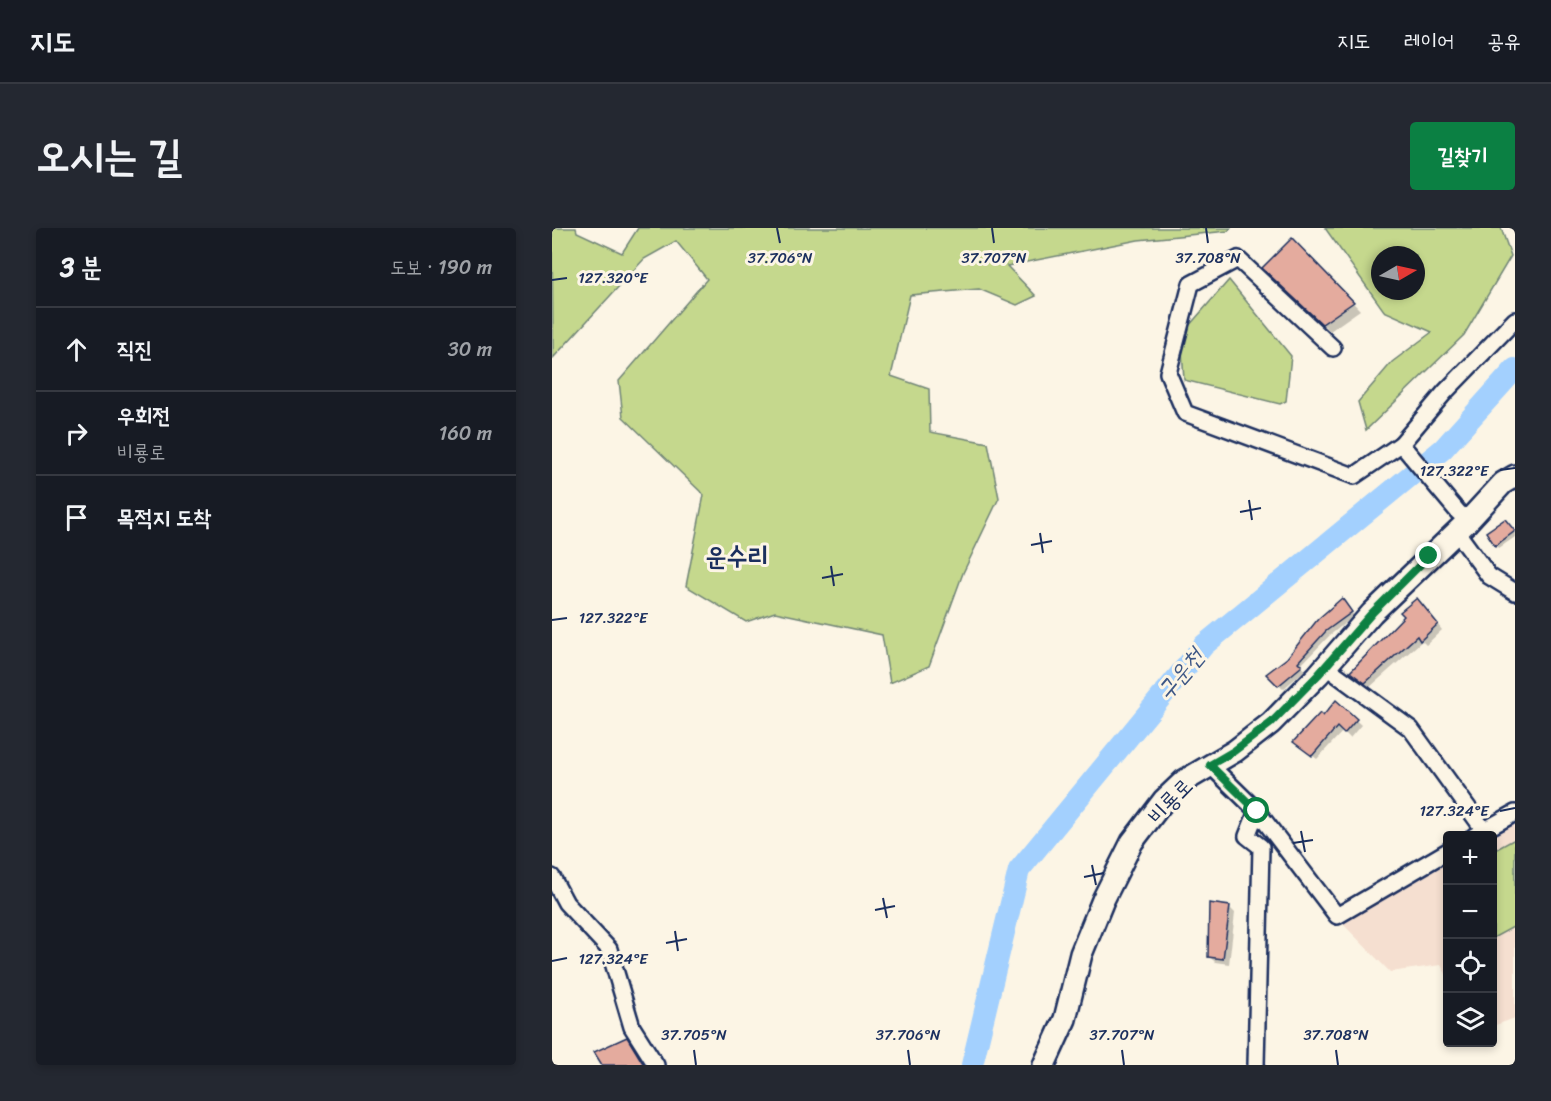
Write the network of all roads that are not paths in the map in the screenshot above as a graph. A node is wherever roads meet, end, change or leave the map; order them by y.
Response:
1 (1515, 320) edge
2 (1333, 348) dead end
3 (1403, 446) junction
4 (1515, 476) edge
5 (1460, 521) junction
6 (1515, 592) edge
7 (1325, 666) junction
8 (1210, 765) junction
9 (1257, 811) junction
10 (1515, 813) edge
11 (1478, 831) edge
12 (1483, 831) edge
13 (1443, 854) edge
14 (552, 877) edge
15 (656, 1065) edge
16 (1044, 1065) edge
17 (1256, 1065) edge

1 - 3 street
2 - 3 street
3 - 5 street
4 - 5 main road, 비룡로
5 - 6 street
5 - 7 main road, 비룡로
7 - 8 main road, 비룡로
7 - 11 street
8 - 9 street
8 - 16 main road, 비룡로
9 - 13 street
9 - 17 street
10 - 12 street
14 - 15 street

